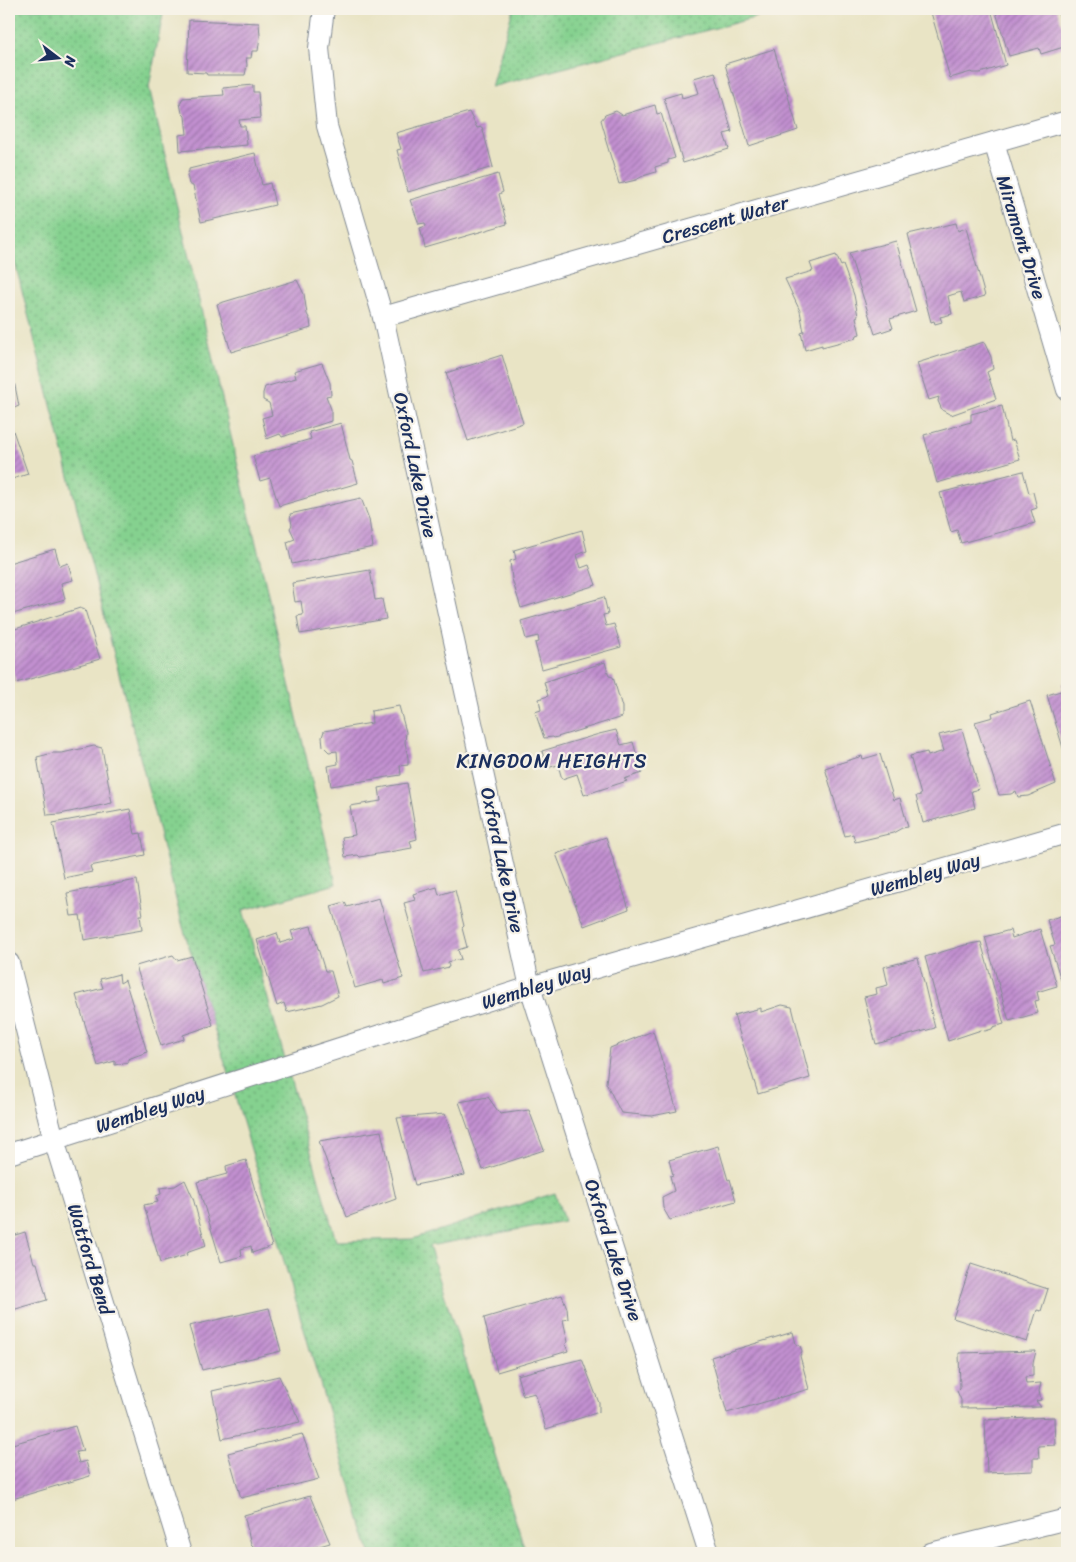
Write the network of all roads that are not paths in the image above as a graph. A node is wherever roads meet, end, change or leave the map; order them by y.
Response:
1 (324, 9) edge
2 (1067, 121) edge
3 (994, 142) junction
4 (383, 317) junction
5 (1067, 390) edge
6 (1067, 833) edge
7 (9, 963) edge
8 (530, 986) junction
9 (54, 1140) junction
10 (9, 1154) edge
11 (1067, 1519) edge
12 (181, 1553) edge
13 (709, 1553) edge
14 (931, 1553) edge

1 - 4 street, Oxford Lake Drive
2 - 3 street, Crescent Water
3 - 4 street, Crescent Water
3 - 5 street, Miramont Drive
4 - 8 street, Oxford Lake Drive
6 - 8 street, Wembley Way
7 - 9 street, Watford Bend
8 - 9 street, Wembley Way
8 - 13 street, Oxford Lake Drive
9 - 10 street, Wembley Way
9 - 12 street, Watford Bend
11 - 14 street

